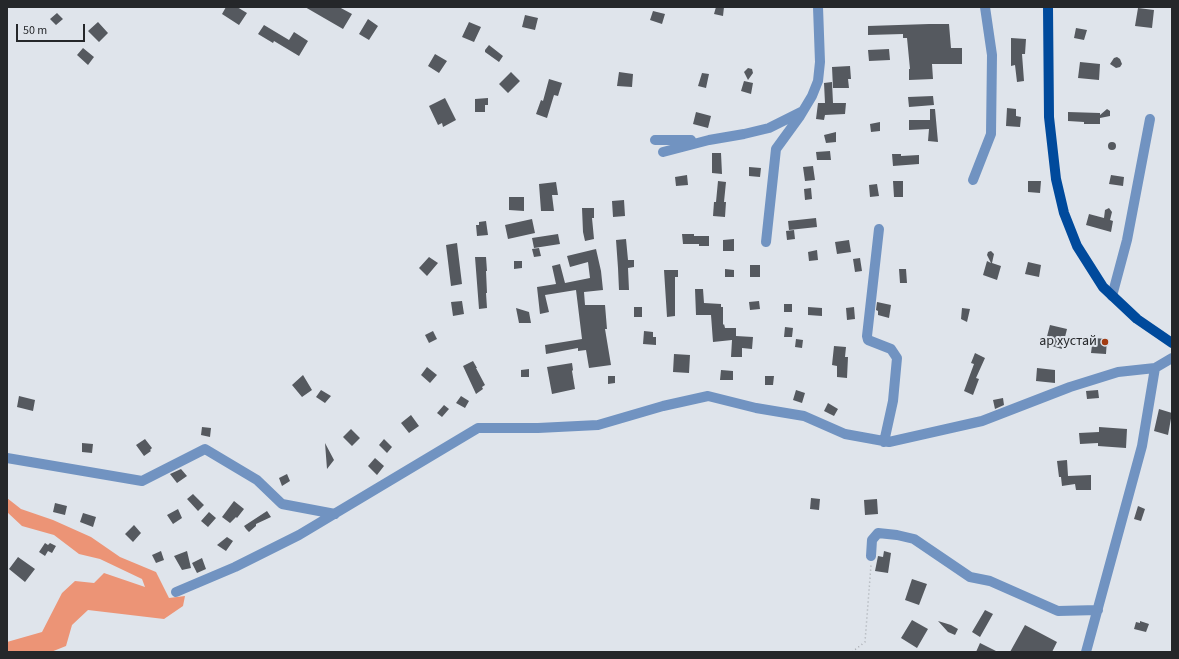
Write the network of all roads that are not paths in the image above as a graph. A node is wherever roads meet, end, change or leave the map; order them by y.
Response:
1 (818, 7) edge
2 (985, 7) edge
3 (1048, 7) edge
4 (803, 111) junction
5 (1150, 118) dead end
6 (655, 140) dead end
7 (709, 140) junction
8 (663, 152) dead end
9 (973, 180) dead end
10 (879, 229) dead end
11 (766, 242) dead end
12 (1112, 296) junction
13 (1172, 343) edge
14 (1172, 358) edge
15 (1155, 368) junction
16 (884, 442) junction
17 (7, 458) edge
18 (335, 514) junction
19 (871, 556) road end
20 (176, 592) dead end
21 (1098, 610) junction
22 (1086, 652) edge

1 - 4 street
2 - 9 street
3 - 12 main road
4 - 7 street
4 - 11 street
5 - 12 street
6 - 7 street
7 - 8 street
10 - 16 street
12 - 13 main road
14 - 15 street
15 - 16 street
15 - 21 street
16 - 18 street
17 - 18 street
18 - 20 street
19 - 21 street
21 - 22 street

